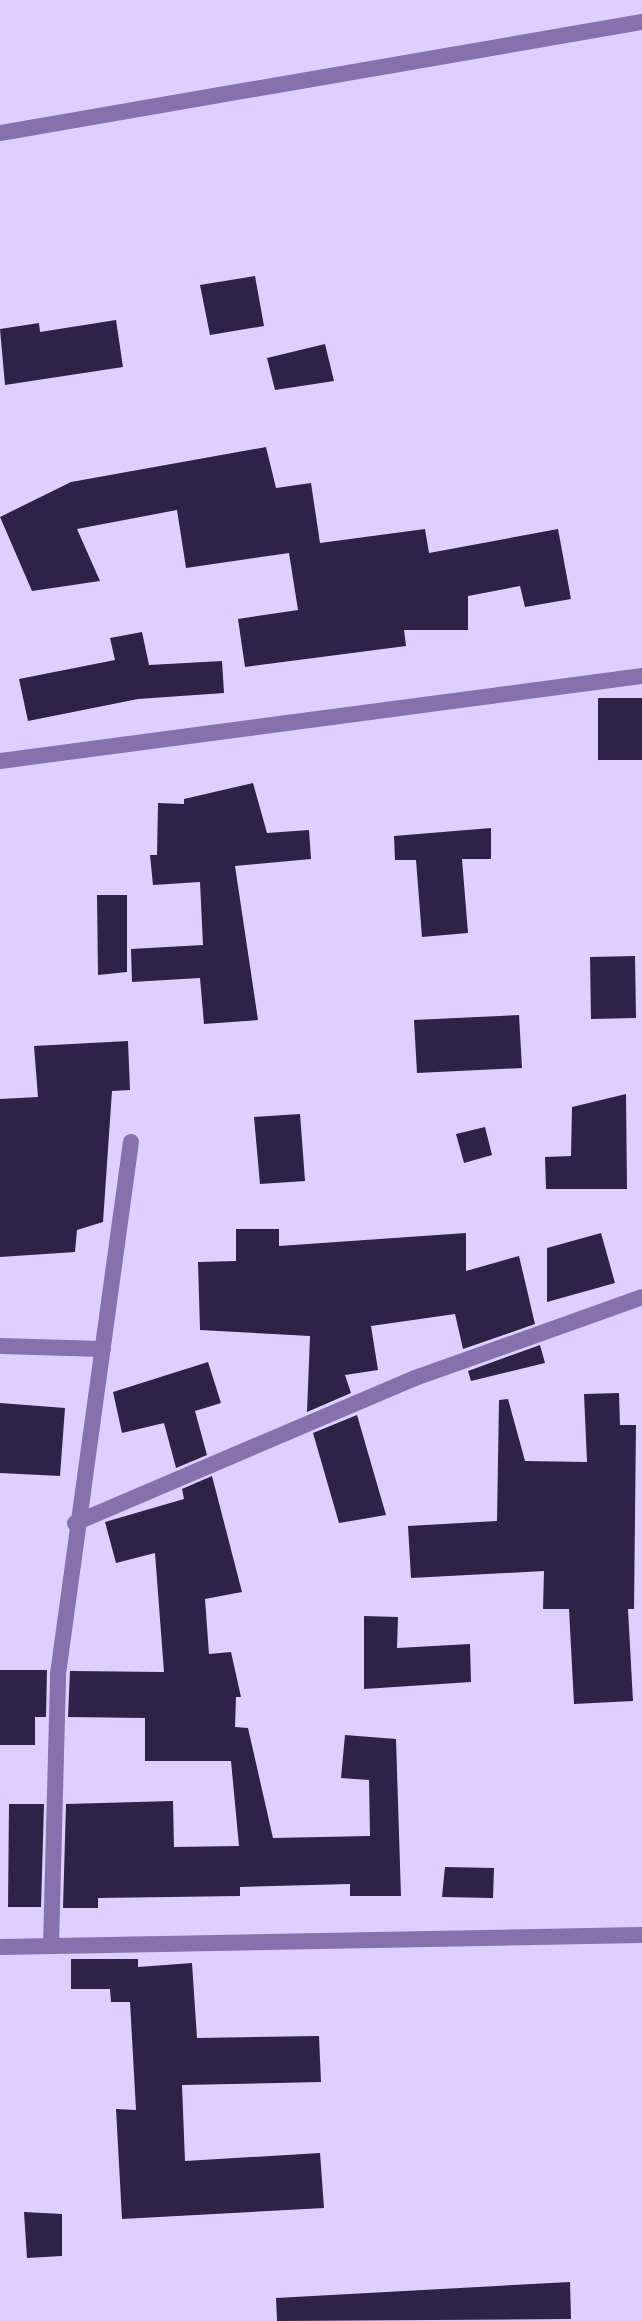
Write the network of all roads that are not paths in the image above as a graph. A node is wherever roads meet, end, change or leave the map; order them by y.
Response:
1 (642, 22) edge
2 (0, 133) edge
3 (642, 676) edge
4 (0, 761) edge
5 (131, 1142) dead end
6 (642, 1297) edge
7 (0, 1346) edge
8 (103, 1349) junction
9 (75, 1523) junction
10 (642, 1935) edge
11 (51, 1946) junction
12 (0, 1947) edge

1 - 2 street
3 - 4 street
5 - 8 street
6 - 9 street
7 - 8 street
8 - 9 street
9 - 11 street
10 - 11 street
11 - 12 street

